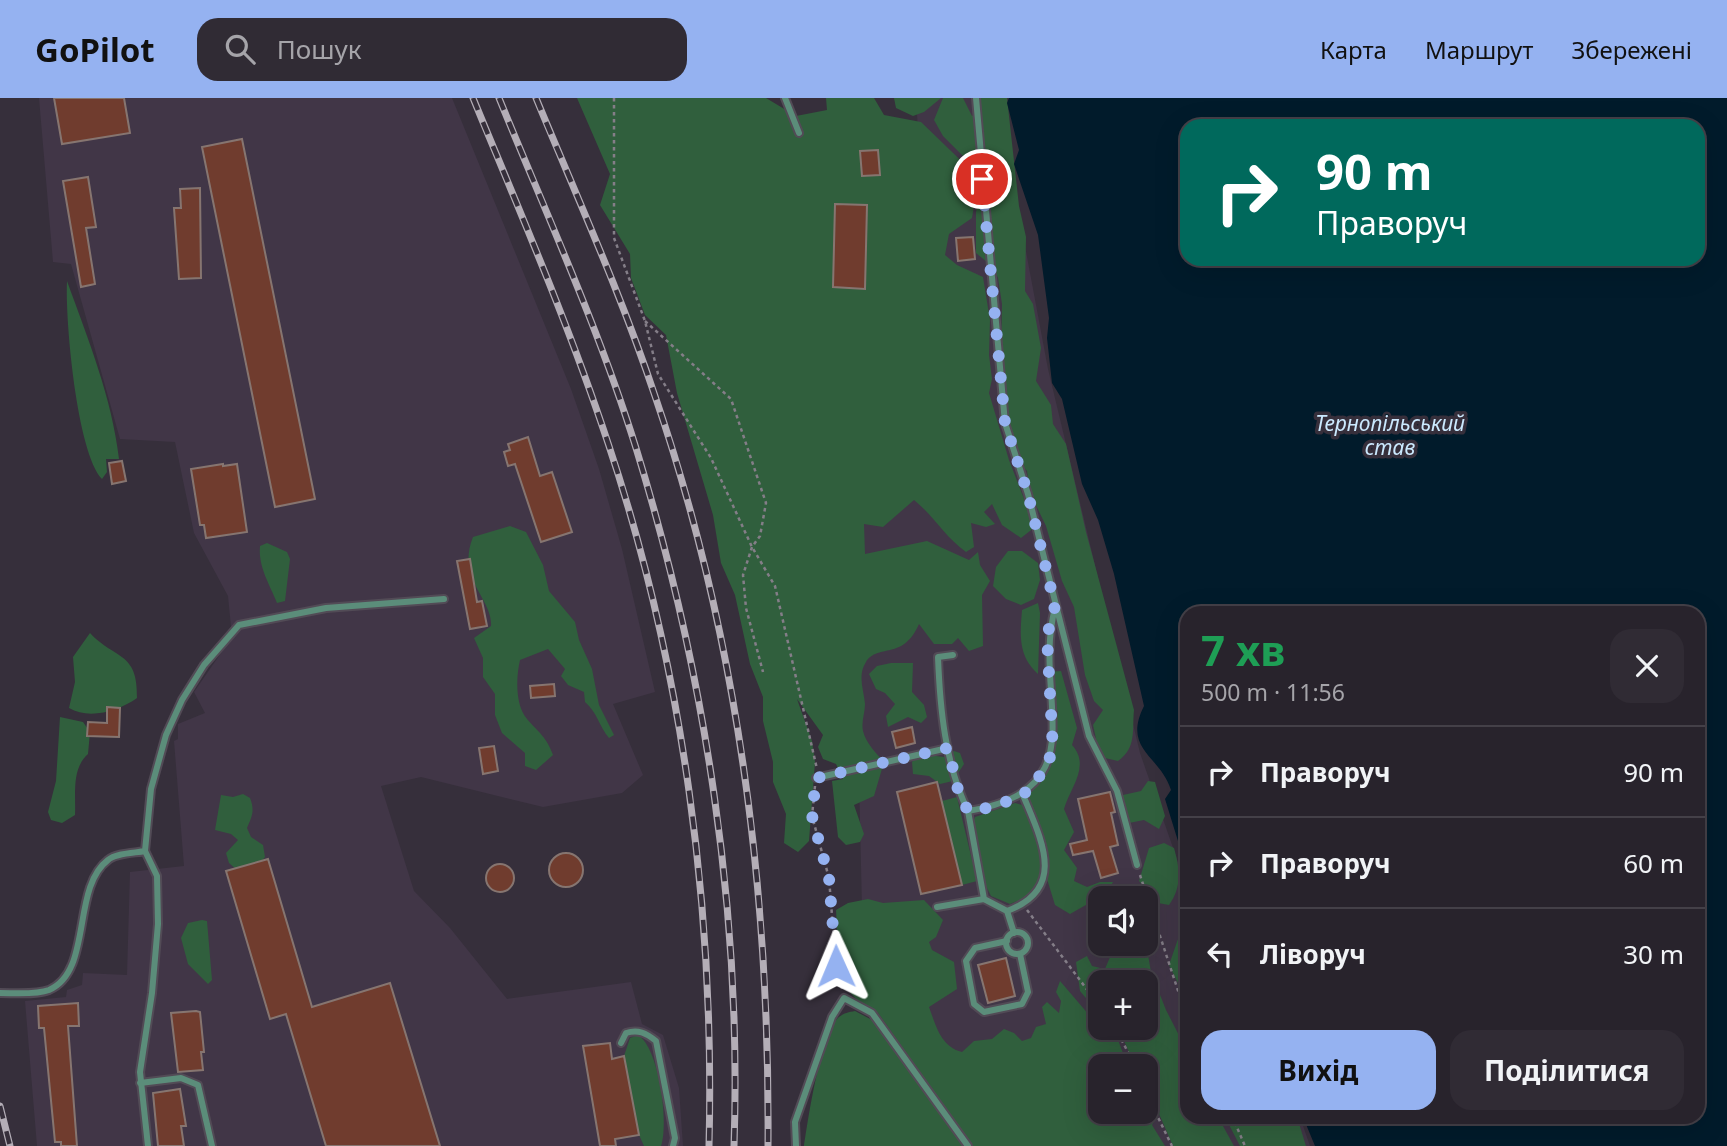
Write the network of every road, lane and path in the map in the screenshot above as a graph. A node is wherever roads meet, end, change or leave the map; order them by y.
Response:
1 (614, 98) edge
2 (785, 98) edge
3 (976, 98) edge
4 (799, 133) dead end
5 (645, 321) junction
6 (752, 547) junction
7 (444, 599) dead end
8 (1055, 606) junction
9 (953, 655) dead end
10 (763, 672) dead end
11 (948, 748) junction
12 (816, 778) junction
13 (1023, 795) junction
14 (968, 811) junction
15 (145, 852) junction
16 (1137, 865) joint
17 (984, 899) junction
18 (1023, 905) junction
19 (937, 907) dead end
20 (1007, 911) junction
21 (1014, 933) junction
22 (1007, 941) junction
23 (1020, 954) junction
24 (1088, 991) edge
25 (0, 993) edge
26 (1180, 997) edge
27 (844, 998) junction
28 (621, 1043) dead end
29 (140, 1083) junction
30 (1158, 1117) edge
31 (1235, 1124) edge
32 (148, 1146) edge
33 (212, 1146) edge
34 (673, 1146) edge
35 (796, 1146) edge
36 (968, 1146) edge
37 (1172, 1146) edge
38 (1245, 1146) edge

1 - 5 path
2 - 4 lane
3 - 8 lane
5 - 6 path
5 - 6 path
6 - 10 path
6 - 12 path
7 - 15 lane
8 - 13 lane
8 - 16 lane
9 - 11 lane
11 - 12 lane
11 - 14 lane
12 - 27 path
13 - 14 lane
13 - 18 lane
14 - 17 lane
15 - 25 lane
15 - 29 lane
16 - 26 path
17 - 19 lane
17 - 20 lane
18 - 20 lane
18 - 24 path
20 - 21 lane
21 - 22 lane
21 - 23 lane
22 - 23 lane
22 - 23 lane
27 - 35 lane
27 - 36 lane
28 - 34 lane
29 - 32 lane
29 - 33 lane
30 - 37 path
31 - 38 path

